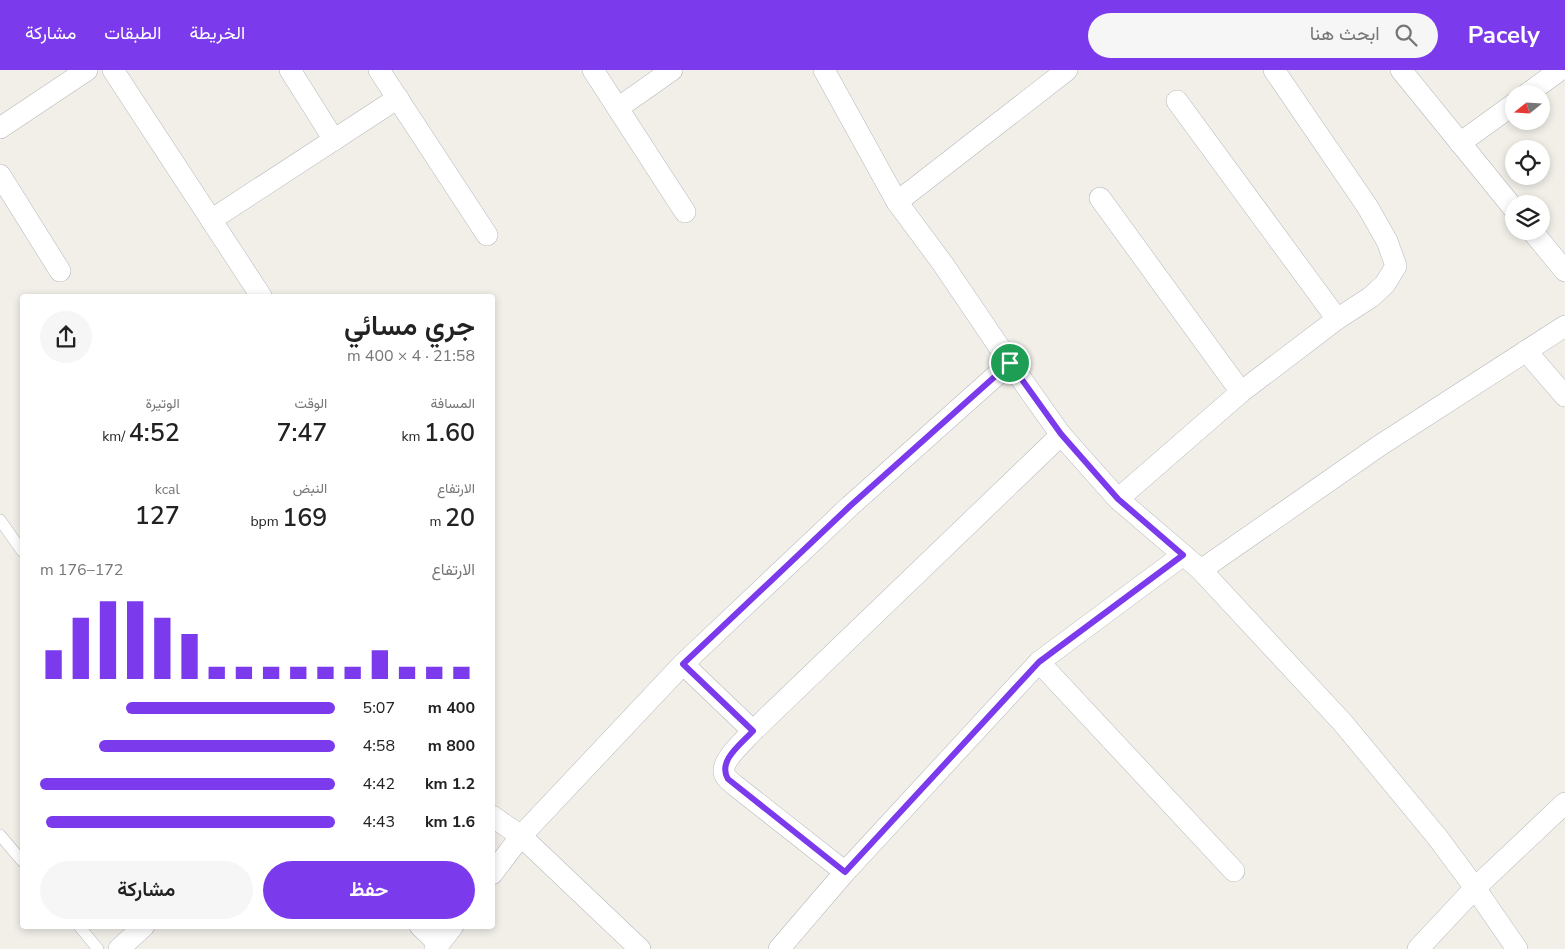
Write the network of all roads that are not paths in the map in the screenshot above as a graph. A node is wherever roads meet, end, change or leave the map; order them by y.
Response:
1 (87, 70) edge
2 (113, 70) edge
3 (290, 70) edge
4 (379, 70) edge
5 (593, 70) edge
6 (672, 70) edge
7 (824, 70) edge
8 (1067, 70) edge
9 (1274, 70) edge
10 (1401, 70) edge
11 (1560, 70) edge
12 (1539, 85) edge
13 (398, 98) junction
14 (1177, 101) dead end
15 (618, 108) junction
16 (1505, 110) edge
17 (0, 128) edge
18 (334, 140) junction
19 (1460, 143) junction
20 (0, 175) edge
21 (1100, 198) dead end
22 (1505, 198) edge
23 (897, 202) junction
24 (685, 212) dead end
25 (211, 220) junction
26 (486, 235) dead end
27 (1540, 240) edge
28 (1565, 270) edge
29 (60, 271) dead end
30 (260, 294) edge
31 (1337, 319) junction
32 (1565, 326) edge
33 (1526, 351) junction
34 (1010, 363) junction
35 (1241, 392) junction
36 (1565, 396) edge
37 (1061, 434) junction
38 (1118, 499) junction
39 (0, 520) edge
40 (20, 548) edge
41 (1183, 555) junction
42 (1201, 570) junction
43 (1039, 662) junction
44 (683, 664) junction
45 (753, 731) junction
46 (1565, 803) edge
47 (495, 818) edge
48 (0, 835) edge
49 (521, 836) junction
50 (20, 859) edge
51 (495, 870) edge
52 (1234, 871) dead end
53 (845, 872) junction
54 (1476, 888) junction
55 (81, 929) edge
56 (141, 929) edge
57 (423, 929) edge
58 (451, 929) edge
59 (437, 946) edge
60 (98, 949) edge
61 (119, 949) edge
62 (640, 949) edge
63 (779, 949) edge
64 (1418, 949) edge
65 (1517, 949) edge

1 - 17 street
2 - 25 street
3 - 18 street
4 - 13 street
5 - 15 street
6 - 15 street
7 - 23 street
8 - 23 street
9 - 31 street
10 - 19 street
11 - 12 street
13 - 18 street
13 - 26 street
14 - 31 street
15 - 24 street
16 - 19 street
18 - 25 street
19 - 22 street
20 - 29 street
21 - 35 street
23 - 34 street
25 - 30 street
27 - 28 street
31 - 35 street
32 - 33 street
33 - 36 street
33 - 42 street
34 - 37 street
34 - 44 street
35 - 38 street
37 - 38 street
37 - 45 street
38 - 41 street
39 - 40 lane
41 - 42 street
41 - 43 street
42 - 54 street
43 - 52 street
43 - 53 street
44 - 45 street
44 - 49 street
45 - 53 street
46 - 54 street
47 - 49 street
48 - 50 lane
49 - 51 street
49 - 62 street
53 - 63 street
54 - 64 street
54 - 65 street
55 - 60 lane
56 - 61 street
57 - 59 street
58 - 59 street

